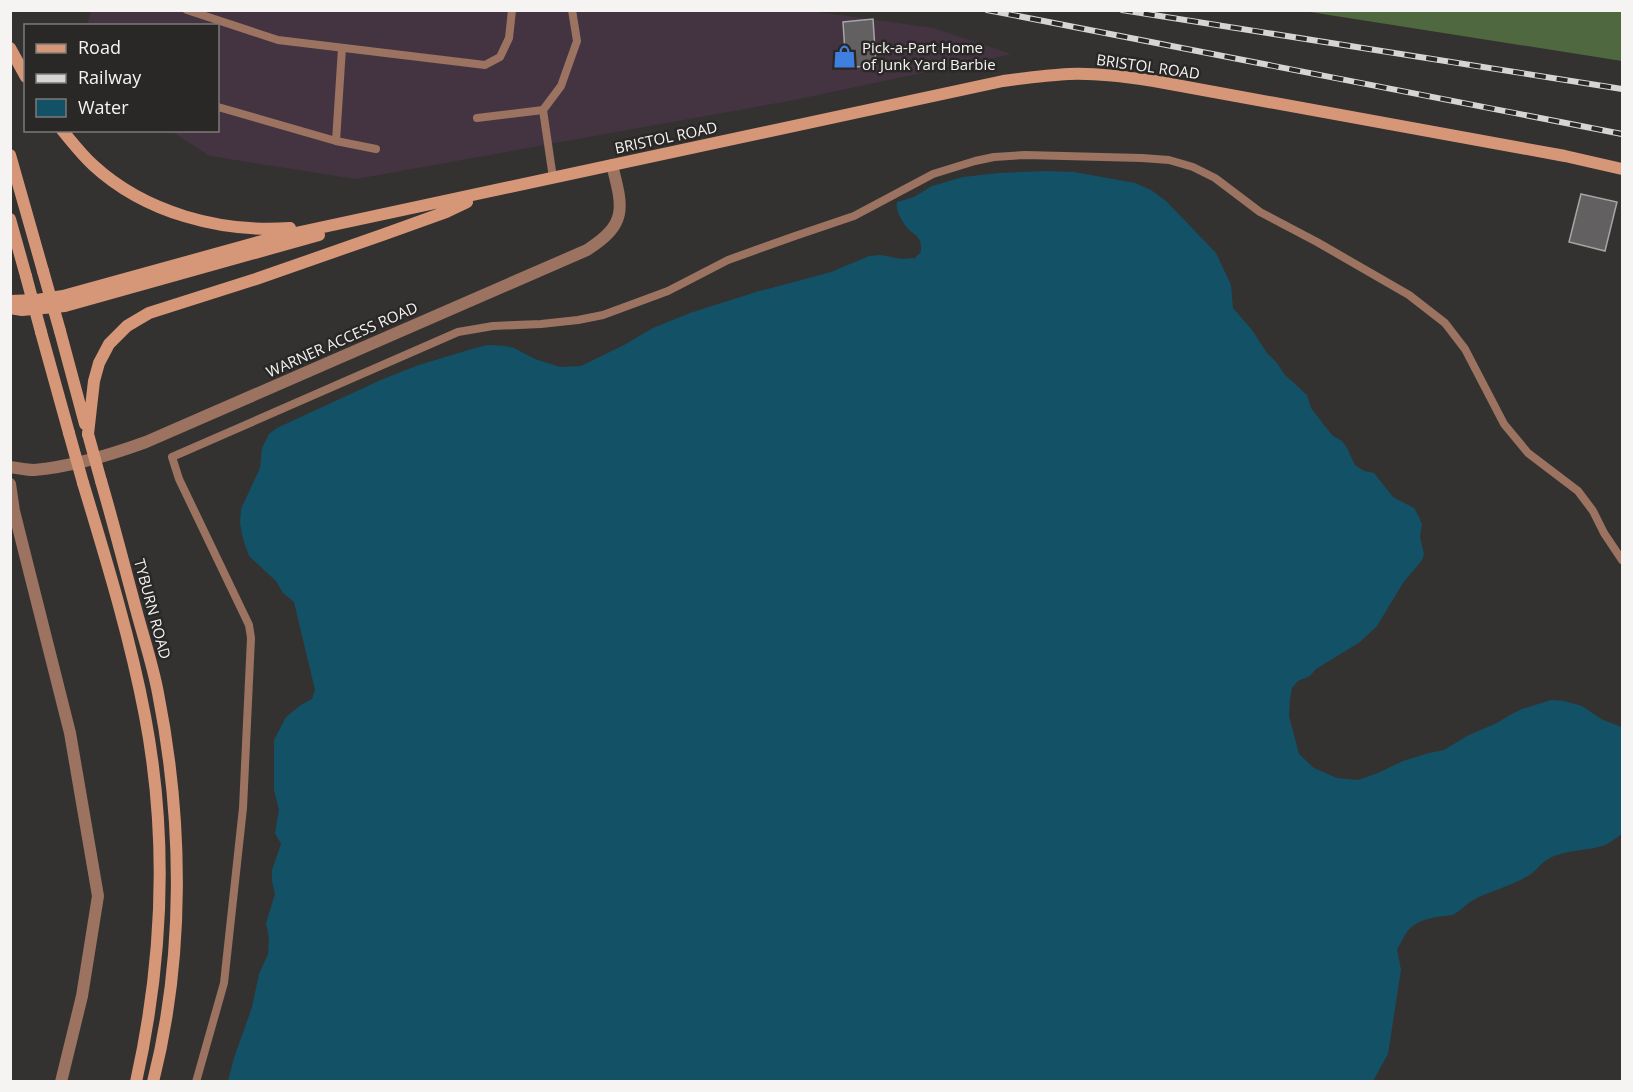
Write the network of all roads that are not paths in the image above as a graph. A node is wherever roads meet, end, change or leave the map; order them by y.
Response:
1 (187, 10) edge
2 (512, 10) edge
3 (572, 10) edge
4 (10, 48) edge
5 (342, 48) junction
6 (24, 73) edge
7 (219, 107) edge
8 (543, 110) junction
9 (477, 118) dead end
10 (64, 132) edge
11 (336, 141) junction
12 (376, 149) dead end
13 (10, 155) edge
14 (612, 165) junction
15 (1623, 169) edge
16 (553, 178) junction
17 (487, 192) junction
18 (424, 206) junction
19 (10, 219) edge
20 (10, 301) edge
21 (10, 308) edge
22 (88, 434) junction
23 (10, 467) edge
24 (10, 484) edge
25 (1623, 560) edge
26 (61, 1082) edge
27 (136, 1082) edge
28 (153, 1082) edge
29 (196, 1082) edge

1 - 5 lane
2 - 5 lane
3 - 8 lane
4 - 6 main road
5 - 11 lane
7 - 11 lane
8 - 9 lane
8 - 16 lane
10 - 18 main road
11 - 12 lane
13 - 22 main road, TYBURN ROAD, bridge
14 - 15 main road, BRISTOL ROAD
14 - 16 main road, BRISTOL ROAD
14 - 23 street, WARNER ACCESS ROAD
16 - 17 main road, BRISTOL ROAD
17 - 18 main road, BRISTOL ROAD
17 - 22 main road
18 - 20 main road
18 - 21 main road
19 - 27 main road, bridge
22 - 28 main road, TYBURN ROAD, bridge
24 - 26 street
25 - 29 lane

